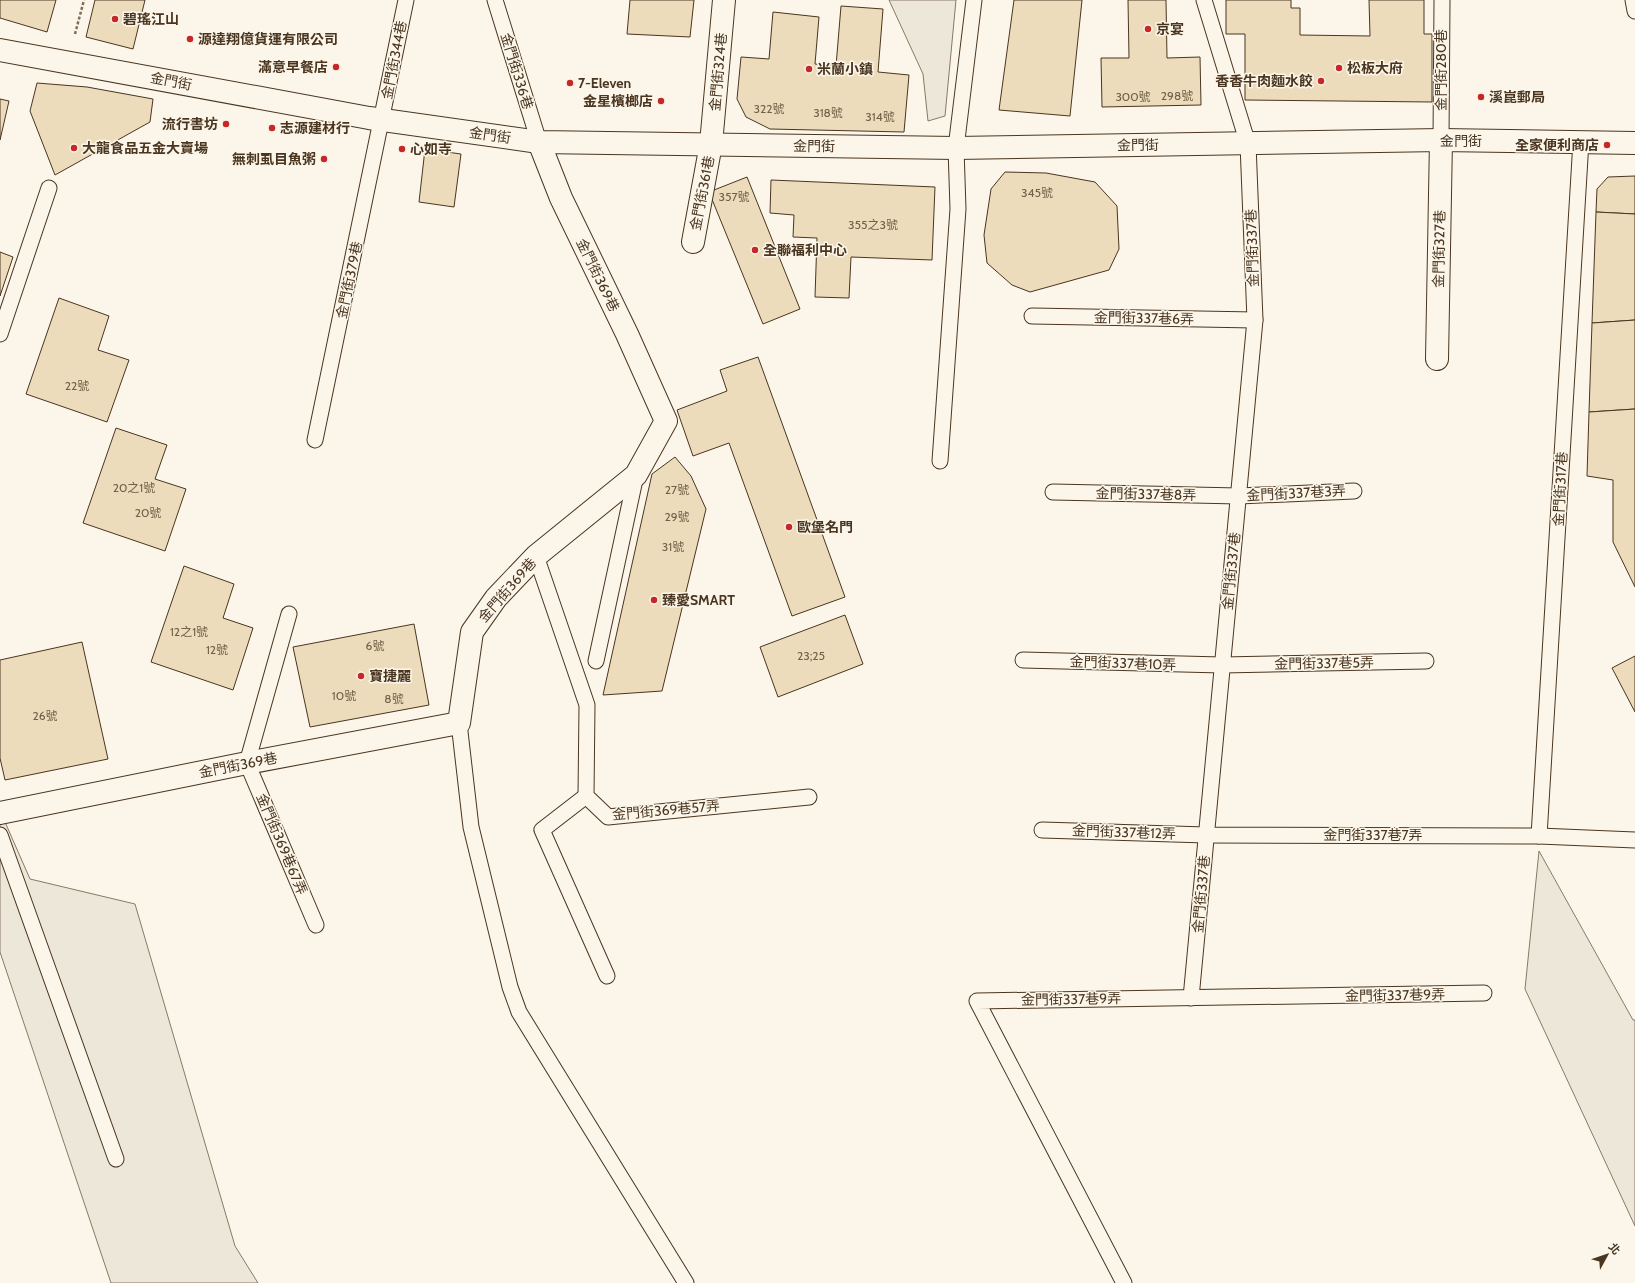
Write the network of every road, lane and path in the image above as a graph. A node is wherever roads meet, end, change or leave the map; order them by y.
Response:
1 (84, 0) edge
2 (406, 0) edge
3 (495, 0) edge
4 (724, 0) edge
5 (974, 0) edge
6 (1204, 0) edge
7 (1442, 0) edge
8 (1633, 0) edge
9 (1635, 12) edge
10 (0, 50) edge
11 (68, 62) junction
12 (382, 120) junction
13 (1441, 140) junction
14 (1581, 141) junction
15 (539, 142) junction
16 (1635, 143) edge
17 (712, 144) junction
18 (1248, 144) junction
19 (956, 148) junction
20 (49, 188) dead end
21 (693, 242) dead end
22 (1032, 316) dead end
23 (1255, 320) junction
24 (0, 334) edge
25 (1437, 358) dead end
26 (315, 440) dead end
27 (940, 461) dead end
28 (636, 475) junction
29 (1354, 491) dead end
30 (1053, 492) dead end
31 (1239, 496) junction
32 (536, 556) junction
33 (289, 614) dead end
34 (1023, 660) dead end
35 (1426, 661) dead end
36 (596, 662) dead end
37 (1222, 665) junction
38 (459, 723) junction
39 (247, 763) junction
40 (586, 796) junction
41 (809, 797) dead end
42 (0, 813) edge
43 (1042, 830) dead end
44 (0, 835) edge
45 (1206, 835) junction
46 (1539, 836) junction
47 (1635, 840) edge
48 (316, 925) dead end
49 (607, 976) dead end
50 (1484, 993) dead end
51 (1191, 998) junction
52 (116, 1159) dead end
53 (686, 1283) edge
54 (1124, 1283) edge

1 - 11 path
2 - 12 lane, 金門街344巷
3 - 15 lane, 金門街336巷
4 - 17 street, 金門街324巷
5 - 19 lane
6 - 18 lane, 金門街337巷
7 - 13 lane, 金門街280巷
8 - 9 lane
10 - 11 street, 金門街
11 - 12 street, 金門街
12 - 15 street, 金門街
12 - 26 lane, 金門街379巷
13 - 14 street, 金門街
13 - 18 street, 金門街
13 - 25 street, 金門街327巷
14 - 16 street, 金門街
14 - 46 lane, 金門街317巷
15 - 17 street, 金門街
15 - 28 street, 金門街369巷
17 - 19 street, 金門街
17 - 21 street, 金門街361巷
18 - 19 street, 金門街
18 - 23 lane, 金門街337巷
19 - 27 lane
20 - 24 lane
22 - 23 lane, 金門街337巷6弄
23 - 31 lane, 金門街337巷
28 - 32 street, 金門街369巷
28 - 36 lane
29 - 31 lane, 金門街337巷3弄
30 - 31 lane, 金門街337巷8弄
31 - 37 lane, 金門街337巷
32 - 38 street, 金門街369巷
32 - 40 lane
33 - 39 lane
34 - 37 lane, 金門街337巷10弄
35 - 37 lane, 金門街337巷5弄
37 - 45 lane, 金門街337巷
38 - 39 street, 金門街369巷
38 - 53 lane
39 - 42 street, 金門街369巷
39 - 48 lane, 金門街369巷67弄
40 - 41 lane, 金門街369巷57弄
40 - 49 lane
43 - 45 lane, 金門街337巷12弄
44 - 52 lane
45 - 46 lane, 金門街337巷7弄
45 - 51 lane, 金門街337巷
46 - 47 lane, 金門街337巷7弄
50 - 51 lane, 金門街337巷9弄
51 - 54 lane, 金門街337巷9弄

